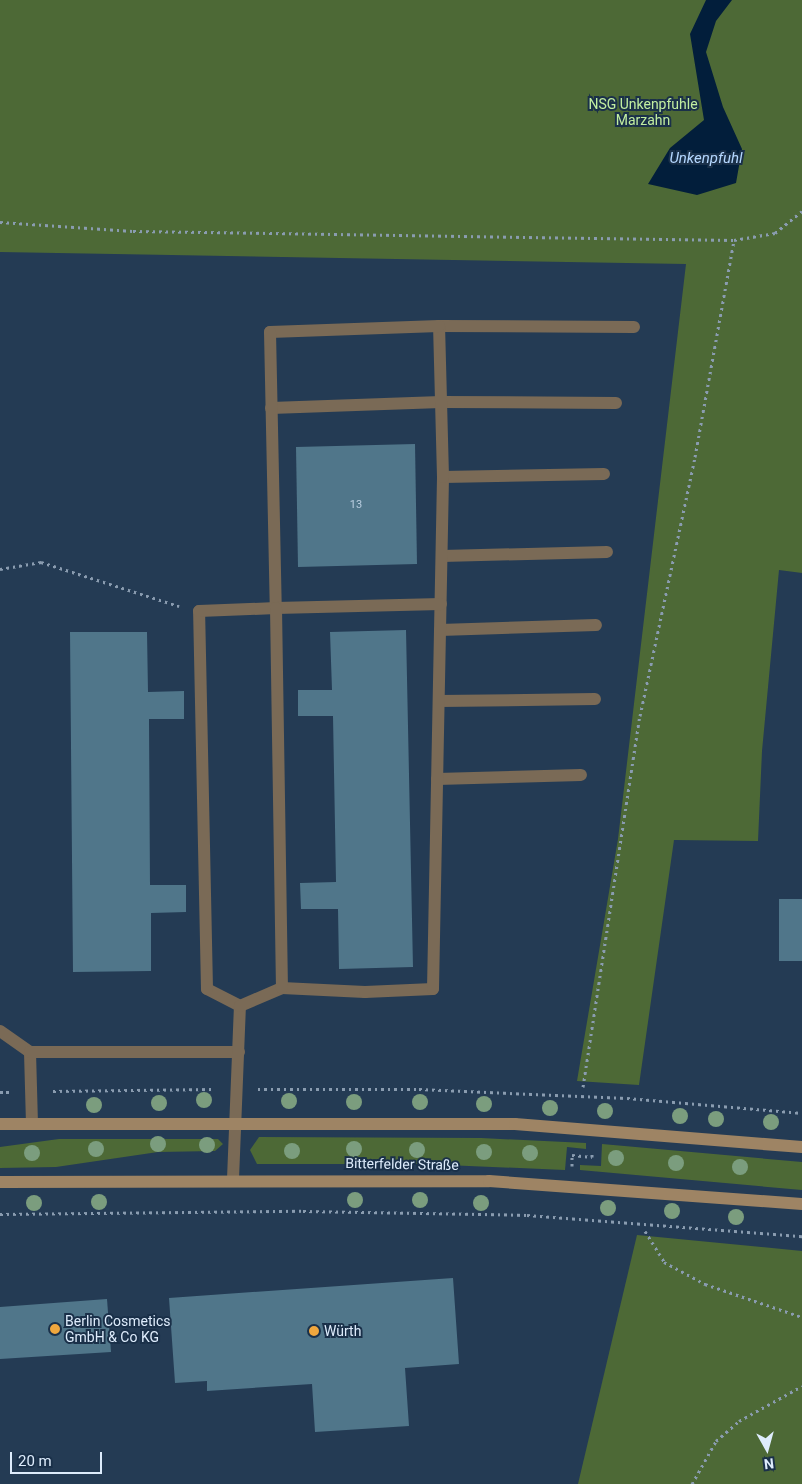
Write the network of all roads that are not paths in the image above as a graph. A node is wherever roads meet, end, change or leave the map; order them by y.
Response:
1 (439, 326) junction
2 (634, 327) dead end
3 (440, 402) junction
4 (616, 403) dead end
5 (271, 408) junction
6 (604, 474) dead end
7 (443, 477) junction
8 (607, 552) dead end
9 (442, 556) junction
10 (441, 604) junction
11 (276, 608) junction
12 (596, 625) dead end
13 (440, 630) junction
14 (595, 699) dead end
15 (439, 701) junction
16 (581, 775) dead end
17 (437, 779) junction
18 (282, 988) junction
19 (240, 1006) junction
20 (0, 1031) edge
21 (30, 1052) junction
22 (239, 1052) junction
23 (235, 1123) junction
24 (0, 1124) edge
25 (32, 1124) junction
26 (802, 1146) edge
27 (233, 1179) junction
28 (0, 1182) edge
29 (802, 1204) edge

1 - 2 street
1 - 3 street
1 - 5 street
3 - 4 street
3 - 5 street
3 - 7 street
5 - 11 street
6 - 7 street
7 - 9 street
8 - 9 street
9 - 10 street
10 - 11 street
10 - 13 street
11 - 18 street
11 - 19 street
12 - 13 street
13 - 15 street
14 - 15 street
15 - 17 street
16 - 17 street
17 - 18 street
18 - 19 street
19 - 22 street
20 - 21 street
21 - 22 street
21 - 25 street
22 - 23 street
23 - 25 main road
23 - 26 main road
23 - 27 street
24 - 25 main road
27 - 28 main road, Bitterfelder Straße
27 - 29 main road, Bitterfelder Straße

